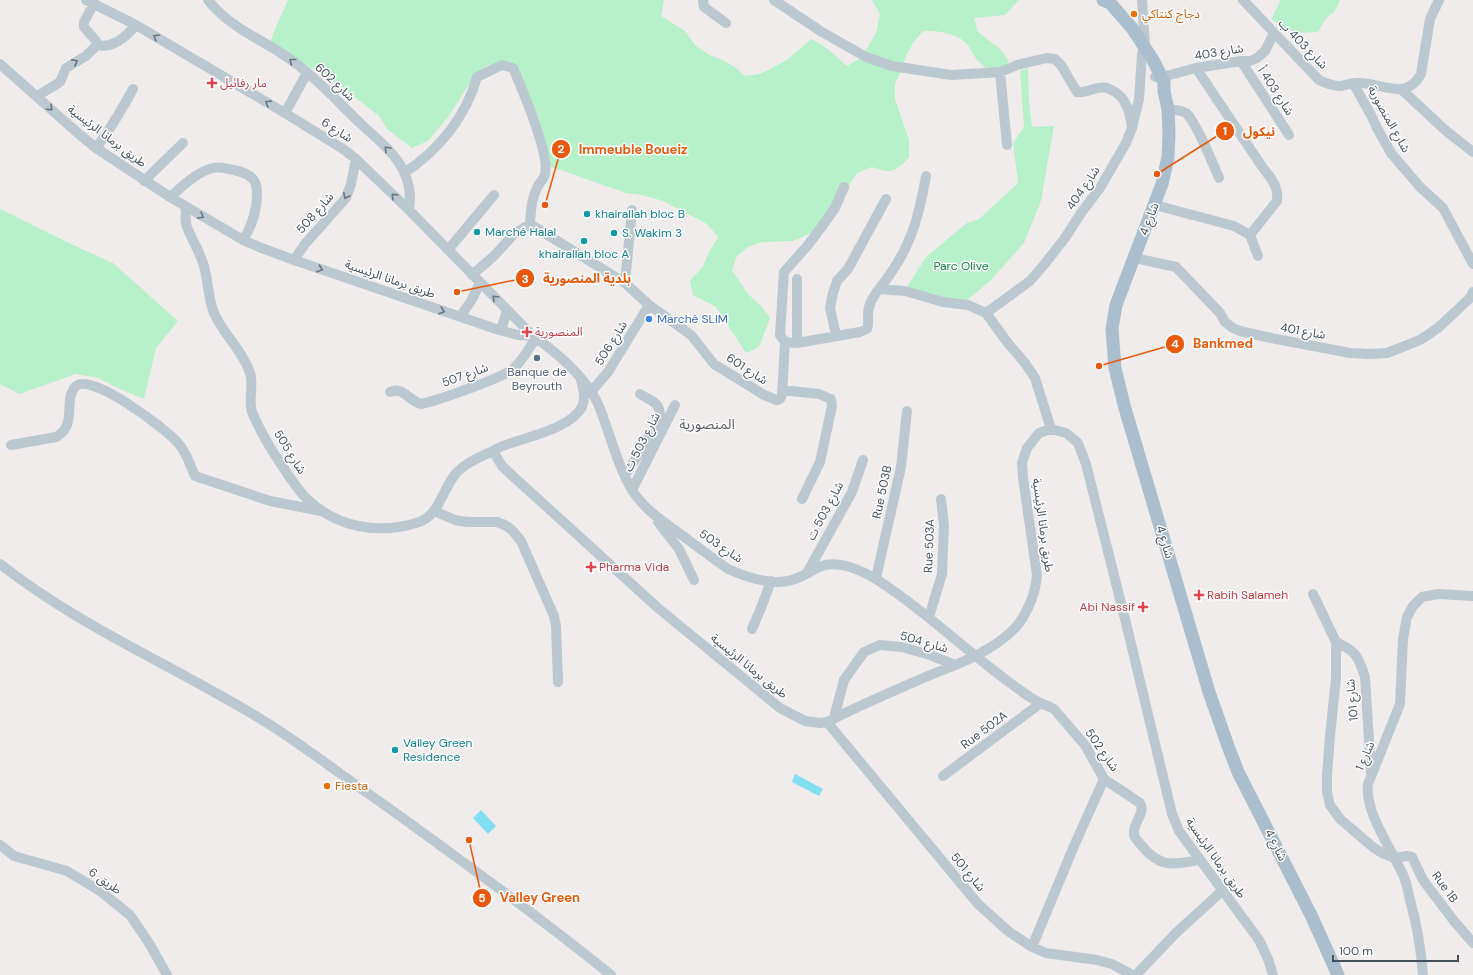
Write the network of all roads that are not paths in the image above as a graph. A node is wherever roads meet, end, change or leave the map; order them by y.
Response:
1 (208, 0) edge
2 (703, 0) edge
3 (774, 0) edge
4 (1098, 0) edge
5 (1103, 0) edge
6 (1243, 0) edge
7 (1439, 0) edge
8 (98, 3) edge
9 (1142, 3) edge
10 (726, 23) dead end
11 (136, 25) junction
12 (1130, 32) junction
13 (1274, 33) junction
14 (97, 45) junction
15 (1143, 50) junction
16 (1241, 61) junction
17 (0, 64) edge
18 (1196, 68) junction
19 (1000, 72) junction
20 (308, 73) junction
21 (1159, 77) junction
22 (1353, 83) junction
23 (133, 89) dead end
24 (1401, 89) junction
25 (37, 96) junction
26 (1168, 108) junction
27 (285, 113) junction
28 (1132, 128) junction
29 (1289, 135) dead end
30 (183, 143) dead end
31 (1007, 145) dead end
32 (96, 148) junction
33 (1473, 152) edge
34 (356, 159) junction
35 (404, 173) junction
36 (926, 176) dead end
37 (1219, 178) dead end
38 (144, 181) junction
39 (844, 187) dead end
40 (494, 195) dead end
41 (170, 197) junction
42 (886, 199) dead end
43 (1155, 205) junction
44 (185, 206) junction
45 (409, 210) junction
46 (632, 210) dead end
47 (530, 224) junction
48 (1250, 235) junction
49 (243, 240) junction
50 (448, 250) junction
51 (1258, 256) dead end
52 (1135, 258) junction
53 (294, 260) junction
54 (1473, 264) edge
55 (472, 275) junction
56 (798, 279) dead end
57 (480, 283) junction
58 (625, 283) junction
59 (878, 289) junction
60 (1473, 292) edge
61 (649, 305) junction
62 (507, 310) junction
63 (986, 313) junction
64 (460, 317) junction
65 (499, 330) junction
66 (836, 335) junction
67 (534, 337) junction
68 (785, 342) junction
69 (797, 343) junction
70 (581, 380) junction
71 (782, 390) junction
72 (390, 392) dead end
73 (591, 392) junction
74 (640, 394) dead end
75 (675, 405) dead end
76 (907, 411) dead end
77 (1051, 429) junction
78 (11, 445) dead end
79 (493, 451) junction
80 (864, 460) dead end
81 (625, 475) junction
82 (632, 490) junction
83 (802, 499) dead end
84 (942, 499) dead end
85 (321, 511) junction
86 (434, 511) junction
87 (651, 512) junction
88 (0, 564) edge
89 (807, 573) junction
90 (876, 578) junction
91 (694, 580) dead end
92 (771, 581) junction
93 (1313, 594) dead end
94 (1473, 596) edge
95 (929, 617) junction
96 (752, 629) dead end
97 (1336, 642) junction
98 (976, 655) junction
99 (954, 665) junction
100 (558, 682) dead end
101 (1041, 704) junction
102 (830, 720) junction
103 (1371, 774) junction
104 (943, 776) dead end
105 (1104, 779) junction
106 (0, 845) edge
107 (1395, 858) junction
108 (1199, 860) junction
109 (1222, 891) junction
110 (1473, 943) edge
111 (1032, 947) junction
112 (167, 975) edge
113 (611, 975) edge
114 (1132, 975) edge
115 (1136, 975) edge
116 (1273, 975) edge
117 (1338, 975) edge
118 (1423, 975) edge

20 -> 1 street, شارع 602
2 - 10 street
3 - 19 street
4 - 12 main road, شارع 4
5 - 12 main road, شارع 4
6 - 13 street, شارع 403 ب
7 - 24 street
8 - 11 street, شارع 6
8 - 14 street
9 - 12 street
9 - 15 street, شارع 404
11 - 14 street
27 -> 11 street, شارع 6
12 - 15 main road, شارع 4
13 - 16 street, شارع 403
13 - 22 street, شارع 403 ب
25 -> 14 street
15 - 21 main road, شارع 4
15 - 28 street, شارع 404
16 - 18 street, شارع 403
16 - 29 street, شارع 403 أ
17 - 25 street, طريق برمانا الرئيسية
18 - 21 street, شارع 403
18 - 48 street
19 - 28 street
19 - 31 street
20 - 27 street
35 -> 20 street, شارع 602
21 - 26 main road, شارع 4
22 - 24 street, شارع المنصورية
22 - 54 street, شارع المنصورية
23 - 32 street
24 - 33 street
25 -> 32 street, طريق برمانا الرئيسية
26 - 37 street
26 - 43 main road, شارع 4
27 - 34 street, شارع 6
28 - 63 street, شارع 404
30 - 38 street
32 - 38 street, طريق برمانا الرئيسية
45 -> 34 street, شارع 6
34 -> 53 street, شارع 508
35 - 45 street, شارع 602
35 - 47 street
36 - 59 street
38 - 41 street, طريق برمانا الرئيسية
39 - 68 street, شارع 601
40 - 50 street
41 - 44 street, طريق برمانا الرئيسية
41 - 49 street
42 - 66 street
43 - 48 street
43 - 52 main road, شارع 4
44 -> 49 street, طريق برمانا الرئيسية
44 - 85 street, شارع 505
45 - 50 street, شارع 6
46 - 58 street
47 - 55 street
47 - 58 street, شارع 601
48 - 51 street
49 - 53 street, طريق برمانا الرئيسية
50 - 55 street, شارع 6
52 - 60 street, شارع 401
52 - 117 main road, شارع 4
53 -> 64 street, طريق برمانا الرئيسية
55 - 57 street, شارع 6
56 - 69 street
62 -> 57 street, شارع 6
57 - 64 street
58 - 61 street, شارع 601
59 - 63 street
59 - 66 street
61 - 71 street, شارع 601
61 - 73 street, شارع 506
62 - 65 street
62 - 67 street, شارع 6
63 - 77 street
64 - 65 street, طريق برمانا الرئيسية
65 - 67 street, طريق برمانا الرئيسية
66 - 69 street
67 - 70 street
67 - 72 street, شارع 507
68 - 69 street
68 - 71 street, شارع 601
70 - 73 street, شارع 503
70 - 79 street
71 - 83 street
73 - 81 street, شارع 503
74 - 81 street
75 - 82 street, شارع 503 ث
76 - 90 street, Rue 503B
77 - 98 street, طريق برمانا الرئيسية
77 - 108 street, طريق برمانا الرئيسية
78 - 85 street
79 - 86 street, شارع 505
79 - 102 street, طريق برمانا الرئيسية
80 - 89 street, شارع 503 ت
81 - 82 street, شارع 503
82 - 87 street, شارع 503
84 - 95 street, Rue 503A
85 - 86 street, شارع 505
86 - 100 street
87 - 91 street
87 - 92 street, شارع 503
88 - 113 street
89 - 90 street, شارع 503
89 - 92 street, شارع 503
90 - 95 street, شارع 503
92 - 96 street
93 - 97 street
94 - 103 street, شارع 1
95 - 98 street, شارع 503
97 - 103 street, شارع 101
97 - 107 street
98 - 99 street, طريق برمانا الرئيسية
98 - 101 street, شارع 502
99 - 102 street, طريق برمانا الرئيسية
99 - 102 street, شارع 504
101 - 104 street, Rue 502A
101 - 105 street, شارع 502
102 - 111 street, شارع 501
103 - 107 street, شارع 1
105 - 108 street, شارع 502
105 - 111 street
106 - 112 street, طريق 6
107 - 110 street, Rue 1B
107 - 118 street, شارع 1
108 - 109 street, طريق برمانا الرئيسية
109 - 115 street
109 - 116 street, طريق برمانا الرئيسية
111 - 114 street, شارع 501

